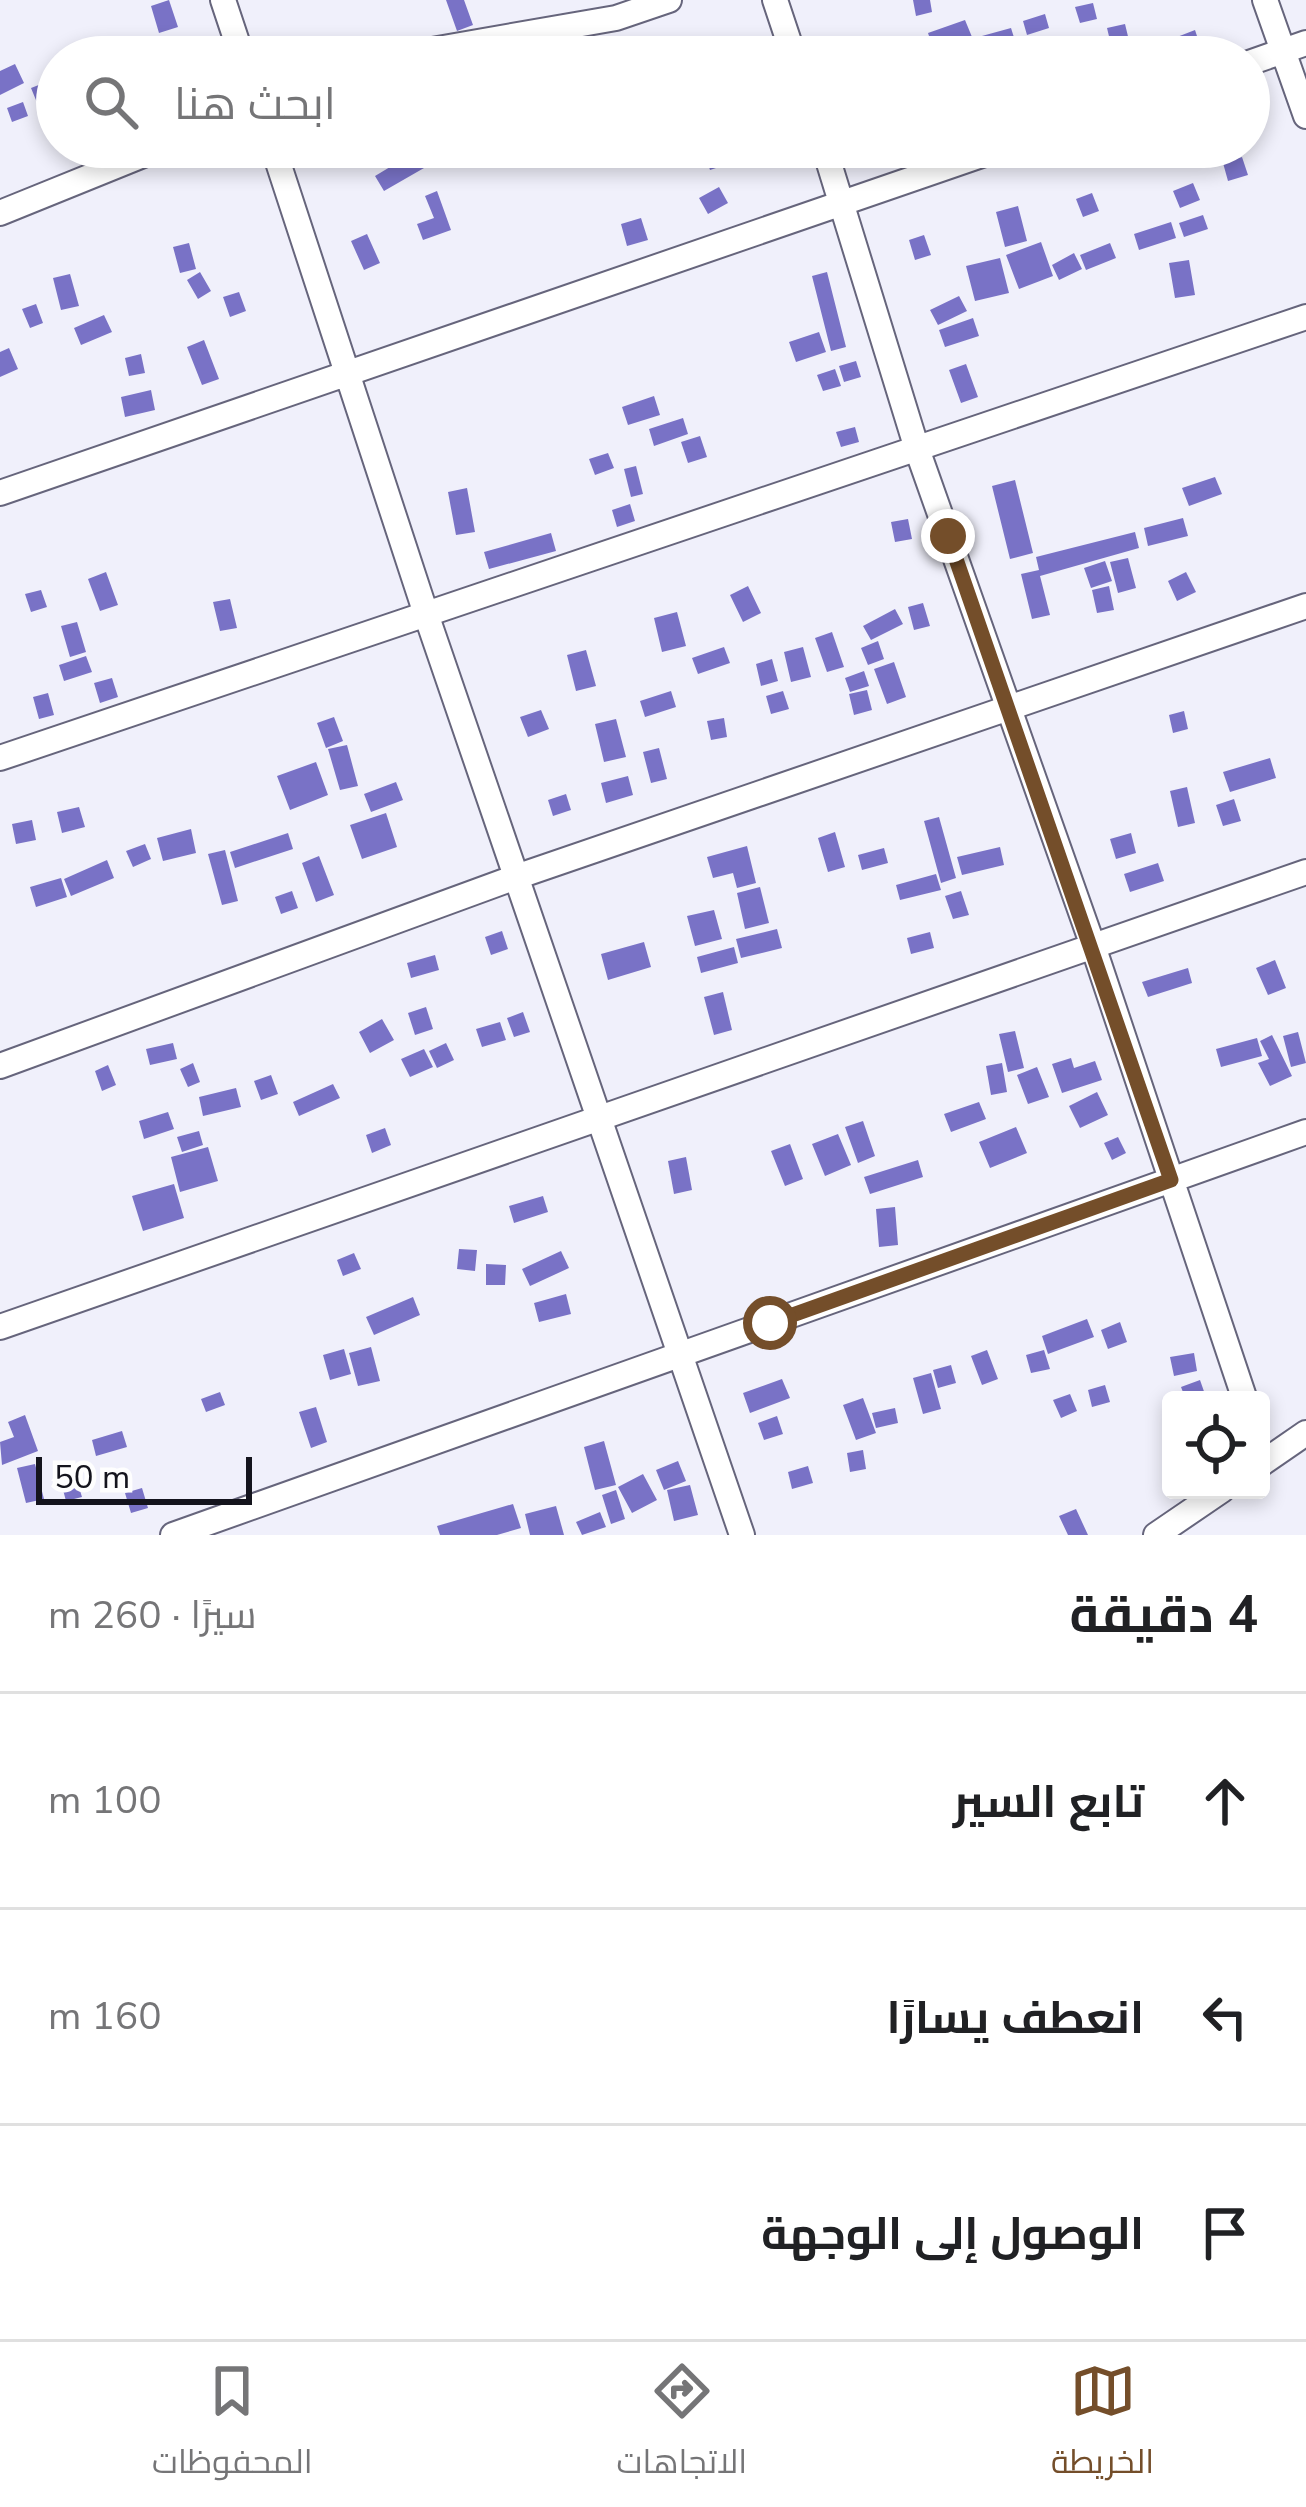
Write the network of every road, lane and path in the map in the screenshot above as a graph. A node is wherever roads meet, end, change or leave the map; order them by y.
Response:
1 (223, 0) edge
2 (669, 0) edge
3 (775, 0) edge
4 (1265, 0) edge
5 (235, 36) edge
6 (512, 36) edge
7 (787, 36) edge
8 (1294, 47) edge
9 (1306, 116) edge
10 (111, 168) edge
11 (280, 168) edge
12 (831, 168) edge
13 (943, 168) edge
14 (843, 202) junction
15 (0, 213) edge
16 (1306, 316) edge
17 (349, 373) junction
18 (916, 449) junction
19 (0, 493) edge
20 (1306, 606) edge
21 (426, 614) junction
22 (1010, 709) junction
23 (0, 758) edge
24 (1306, 872) edge
25 (516, 877) junction
26 (1093, 946) junction
27 (0, 1066) edge
28 (601, 1118) junction
29 (1306, 1132) edge
30 (1171, 1180) junction
31 (0, 1327) edge
32 (681, 1355) junction
33 (1242, 1391) edge
34 (1306, 1433) edge
35 (1270, 1453) edge
36 (1209, 1499) edge
37 (173, 1535) edge
38 (742, 1535) edge
39 (1156, 1535) edge

1 - 5 street
2 - 6 street
3 - 7 street
4 - 8 street
8 - 9 street
10 - 15 street
11 - 17 street
12 - 14 street
13 - 14 street
14 - 17 street
14 - 18 street
16 - 18 street
17 - 19 street
17 - 21 street
18 - 21 street
18 - 22 street
20 - 22 street
21 - 23 street
21 - 25 street
22 - 25 street
22 - 26 street
24 - 26 street
25 - 27 street
25 - 28 street
26 - 28 street
26 - 30 street
28 - 31 street
28 - 32 street
29 - 30 street
30 - 32 street
30 - 33 street
32 - 37 street
32 - 38 street
34 - 35 street
36 - 39 street

